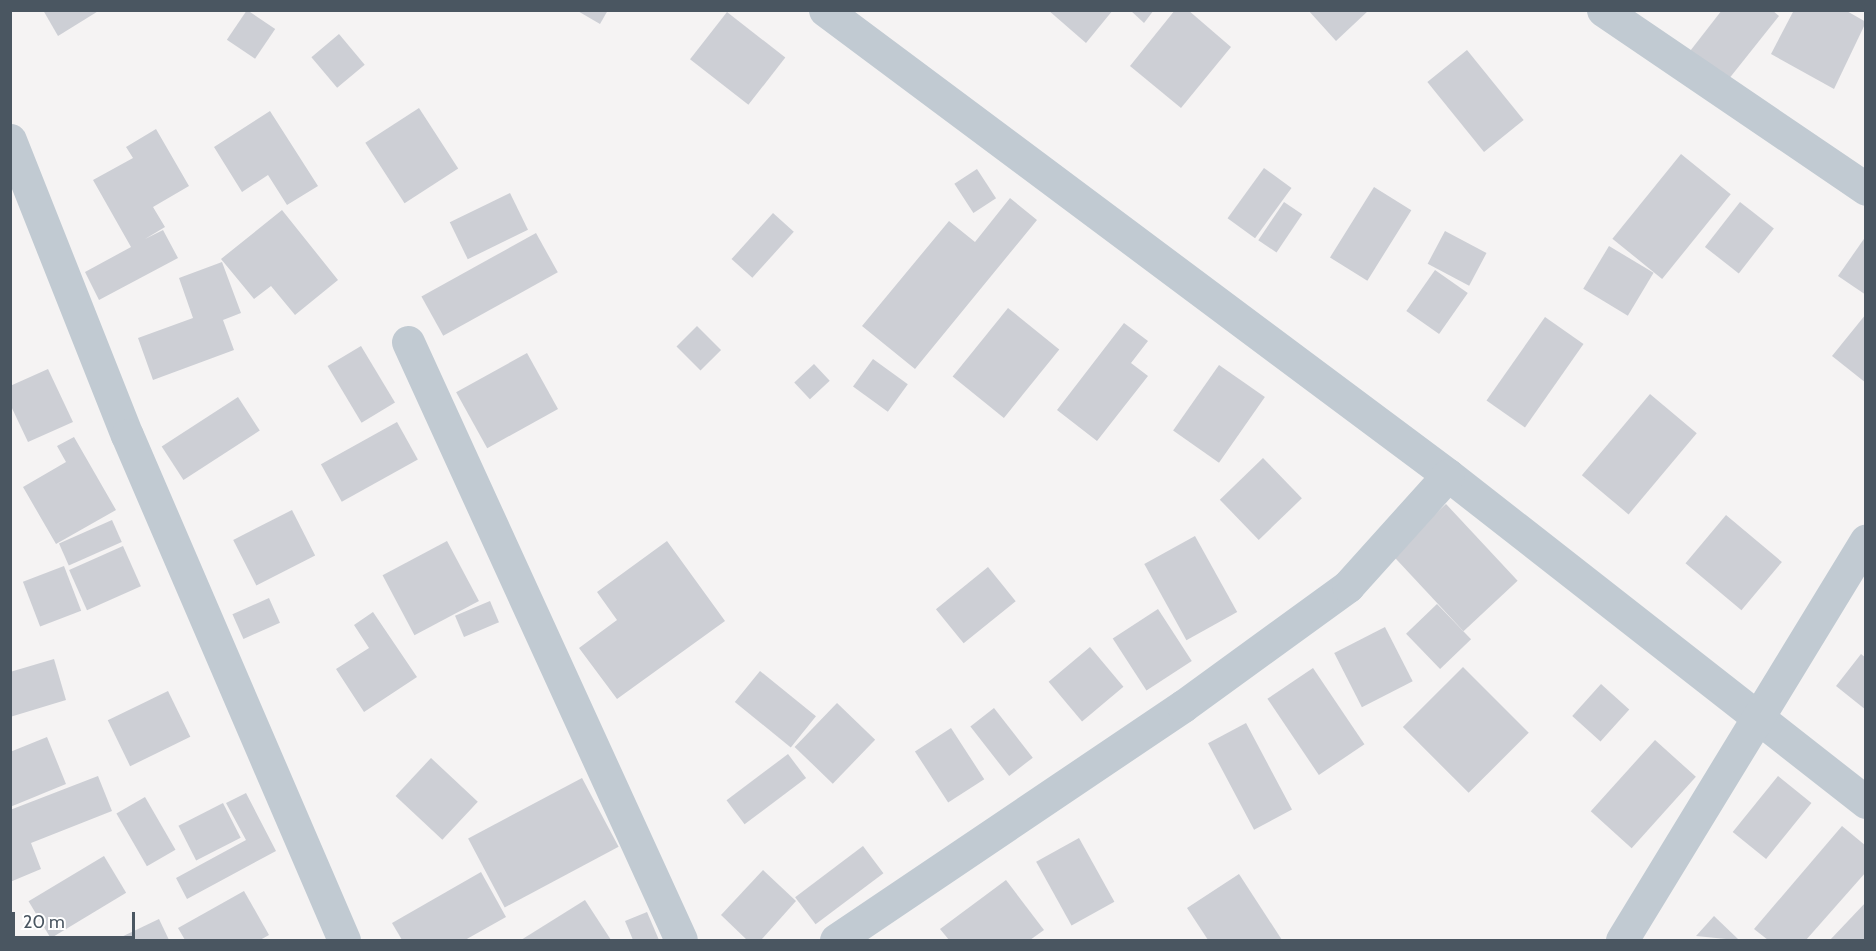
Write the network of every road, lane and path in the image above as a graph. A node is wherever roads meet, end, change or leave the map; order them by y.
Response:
1 (825, 10) edge
2 (1603, 10) edge
3 (10, 140) edge
4 (1866, 189) edge
5 (408, 342) dead end
6 (1448, 475) junction
7 (1866, 541) edge
8 (1760, 716) junction
9 (1866, 802) edge
10 (848, 937) edge
11 (344, 940) edge
12 (681, 940) edge
13 (1622, 940) edge

1 - 6 street
2 - 4 street
3 - 11 street
5 - 12 street
6 - 8 street
6 - 10 street
7 - 8 street
8 - 9 street
8 - 13 street

